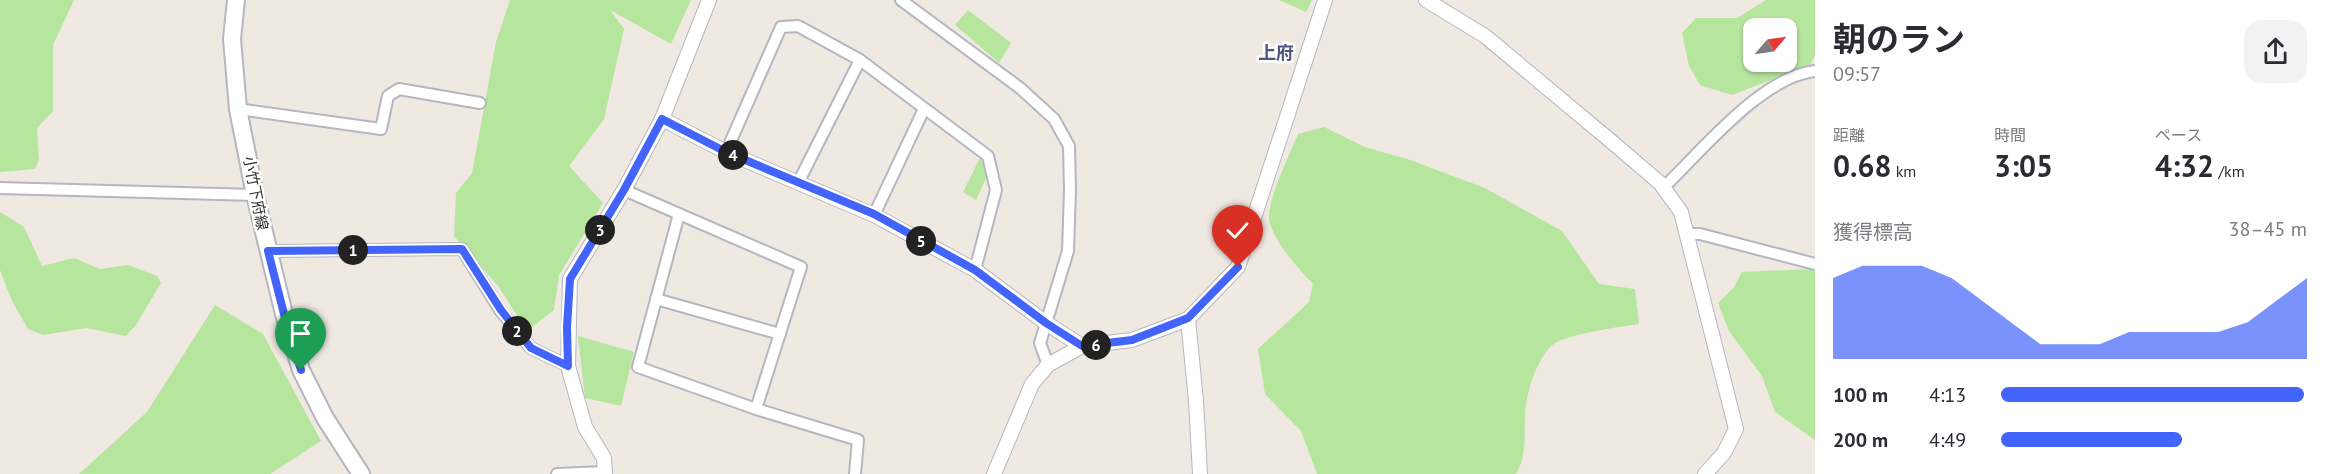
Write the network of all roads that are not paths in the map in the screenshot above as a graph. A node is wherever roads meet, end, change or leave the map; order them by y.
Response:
1 (236, 0) edge
2 (709, 0) edge
3 (901, 0) edge
4 (1325, 0) edge
5 (1426, 0) edge
6 (860, 60) junction
7 (1815, 71) edge
8 (480, 104) dead end
9 (238, 109) junction
10 (924, 109) junction
11 (662, 119) junction
12 (726, 152) junction
13 (798, 183) junction
14 (0, 188) edge
15 (1663, 188) junction
16 (624, 190) junction
17 (255, 195) junction
18 (679, 214) junction
19 (874, 214) junction
20 (1687, 234) junction
21 (268, 251) junction
22 (1815, 264) edge
23 (975, 270) junction
24 (656, 299) junction
25 (1188, 318) junction
26 (1046, 323) junction
27 (780, 334) junction
28 (1082, 346) junction
29 (1048, 365) junction
30 (568, 366) junction
31 (756, 409) junction
32 (605, 473) edge
33 (361, 474) edge
34 (557, 474) edge
35 (855, 474) edge
36 (994, 474) edge
37 (1200, 474) edge
38 (1705, 474) edge

1 - 9 main road, 小竹下府線
2 - 11 street
3 - 26 street
4 - 25 street
5 - 15 street
6 - 10 street
6 - 12 street
6 - 13 street
7 - 15 street
8 - 9 street
9 - 17 main road, 小竹下府線
10 - 19 street
10 - 23 street
11 - 12 street
11 - 16 street
12 - 13 street
13 - 19 street
14 - 17 street
15 - 20 street
16 - 18 street
16 - 30 street
17 - 21 main road, 小竹下府線
18 - 24 street
18 - 27 street
19 - 23 street
20 - 22 street
20 - 38 street
21 - 30 street
21 - 33 main road, 小竹下府線
23 - 26 street
24 - 27 street
24 - 31 street
25 - 28 street
25 - 37 street
26 - 28 street
26 - 29 street
27 - 31 street
28 - 29 street
29 - 36 street
30 - 32 street
31 - 35 street
32 - 34 street

